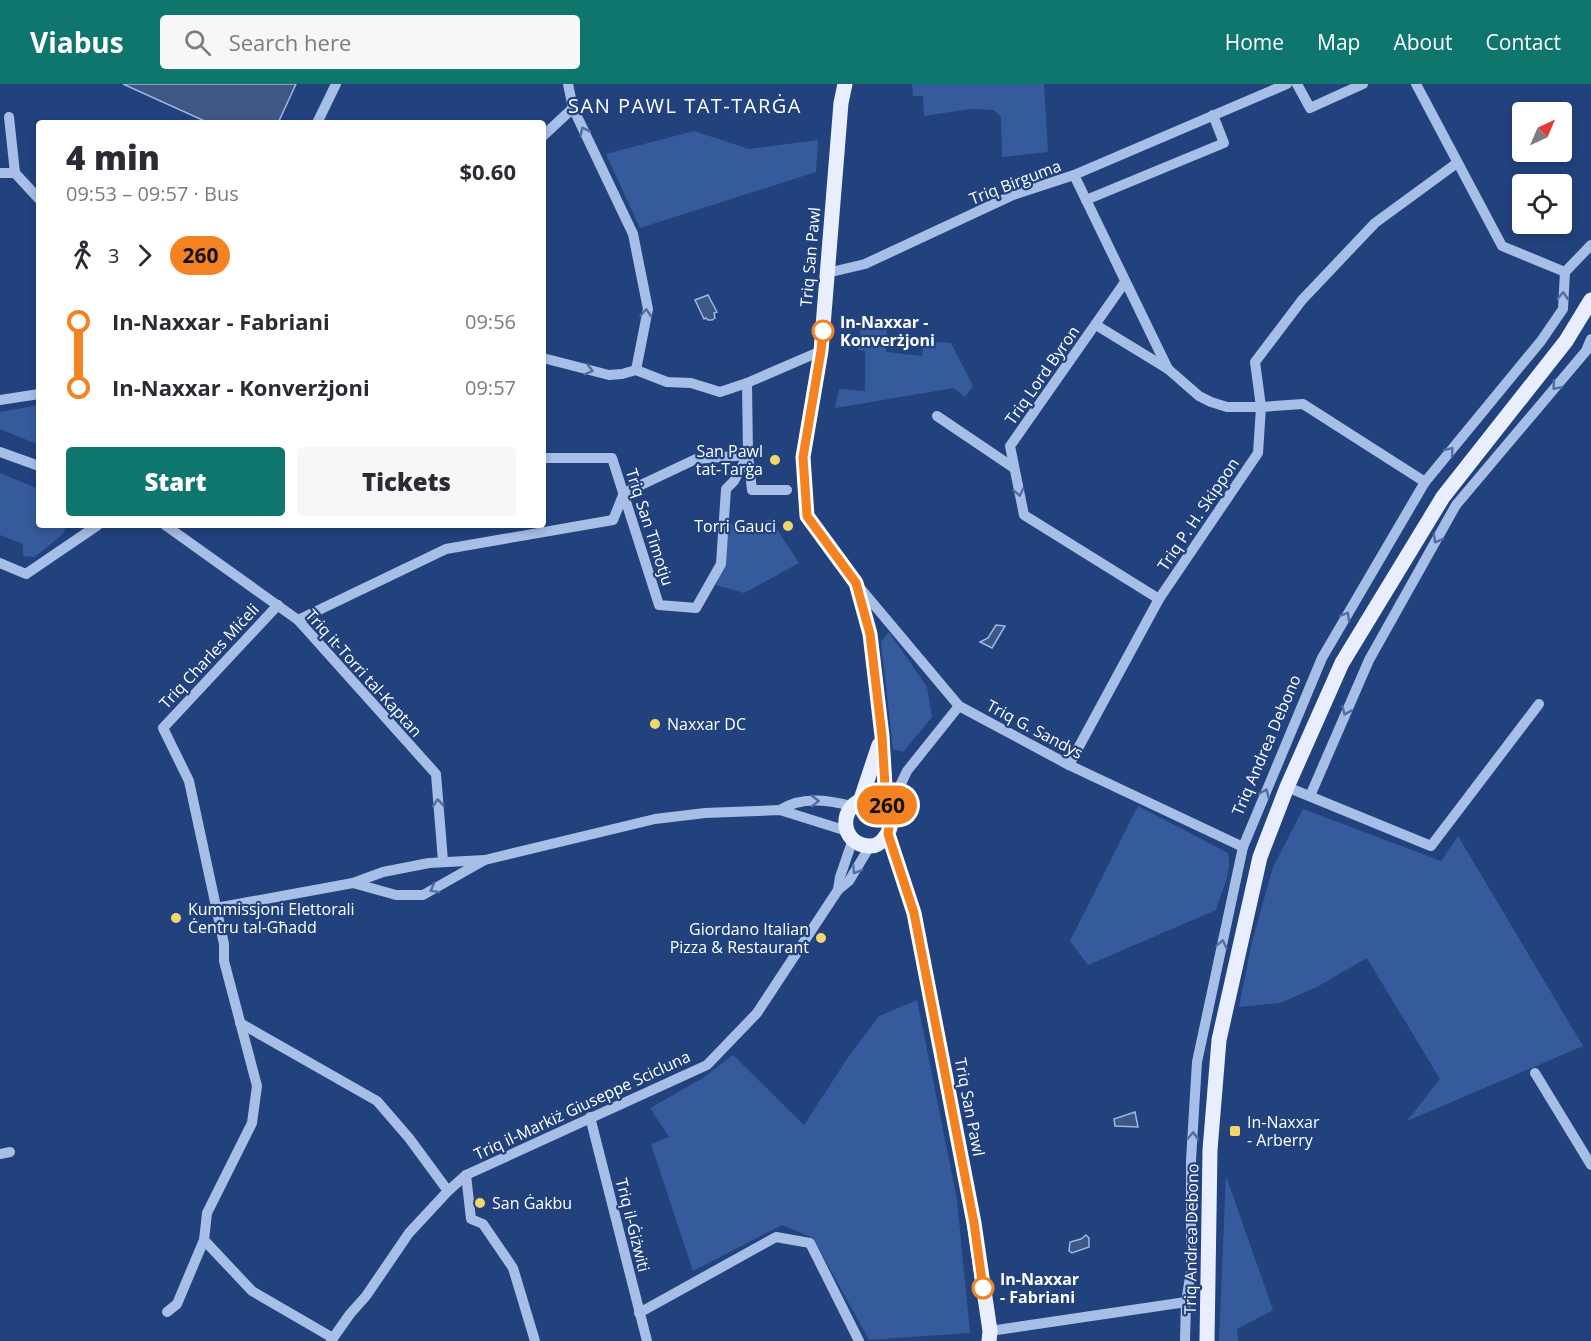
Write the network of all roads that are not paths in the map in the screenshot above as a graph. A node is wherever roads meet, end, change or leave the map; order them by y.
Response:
1 (336, 84) edge
2 (568, 84) edge
3 (845, 84) edge
4 (1287, 84) edge
5 (1298, 84) edge
6 (1362, 84) edge
7 (1416, 84) edge
8 (573, 108) junction
9 (1213, 115) junction
10 (9, 117) dead end
11 (318, 120) edge
12 (546, 133) edge
13 (1457, 163) junction
14 (0, 173) edge
15 (15, 173) junction
16 (1074, 175) junction
17 (36, 197) edge
18 (1086, 200) junction
19 (1591, 244) edge
20 (1565, 272) junction
21 (827, 273) junction
22 (1125, 282) junction
23 (1591, 300) edge
24 (1096, 325) junction
25 (1591, 339) edge
26 (821, 351) junction
27 (1588, 352) edge
28 (546, 359) edge
29 (1168, 369) junction
30 (636, 370) junction
31 (747, 383) junction
32 (36, 394) edge
33 (0, 400) edge
34 (1261, 407) junction
35 (937, 416) dead end
36 (0, 452) edge
37 (748, 455) junction
38 (546, 458) edge
39 (36, 465) edge
40 (1014, 468) junction
41 (1425, 482) junction
42 (787, 490) dead end
43 (624, 492) junction
44 (94, 528) edge
45 (169, 528) edge
46 (0, 563) edge
47 (856, 583) junction
48 (1159, 599) junction
49 (278, 605) junction
50 (298, 620) junction
51 (1539, 704) dead end
52 (959, 706) junction
53 (882, 736) junction
54 (1069, 765) junction
55 (1287, 787) junction
56 (1310, 796) junction
57 (856, 802) junction
58 (888, 805) junction
59 (780, 810) junction
60 (888, 834) junction
61 (850, 835) junction
62 (873, 846) junction
63 (1243, 847) junction
64 (485, 860) junction
65 (442, 861) junction
66 (904, 881) junction
67 (353, 883) junction
68 (838, 890) junction
69 (216, 908) junction
70 (240, 1023) junction
71 (1535, 1073) dead end
72 (590, 1117) junction
73 (1591, 1165) edge
74 (466, 1175) junction
75 (448, 1191) junction
76 (204, 1240) junction
77 (1186, 1302) junction
78 (167, 1312) dead end
79 (639, 1313) junction
80 (989, 1336) edge
81 (332, 1340) edge
82 (535, 1341) edge
83 (647, 1341) edge
84 (859, 1341) edge
85 (1185, 1341) edge
86 (1207, 1341) edge

1 - 11 street
2 - 8 street
3 - 21 main road, Triq San Pawl
4 - 9 street, Triq Birguma
5 - 6 street
7 - 13 street
8 - 12 street
30 -> 8 street
9 - 16 street, Triq Birguma
9 - 18 street
10 - 15 street
13 - 20 street
13 - 34 street, Triq P. H. Skippon
14 - 15 street
15 - 17 street
16 - 18 street
16 - 21 street, Triq Birguma
18 - 22 street
19 - 20 street
41 -> 20 street, Triq Andrea Debono
21 - 26 main road, Triq San Pawl
22 - 24 street, Triq Lord Byron
22 - 29 street
23 - 55 main road, Triq Andrea Debono
24 - 29 street
24 - 40 street, Triq Lord Byron
25 - 27 street
26 - 31 street
26 - 47 main road, Triq San Pawl
27 -> 56 street
28 -> 30 street
29 - 34 street
30 - 31 street
31 - 37 street
32 - 33 street
34 - 41 street
34 - 48 street, Triq P. H. Skippon
35 - 40 street
36 - 39 street
37 - 42 street
37 - 43 street
37 - 43 street, Triq San Timotju
38 - 43 street, Triq San Timotju
40 -> 48 street, Triq Lord Byron
63 -> 41 street, Triq Andrea Debono
43 - 50 street
44 - 46 street
45 - 49 street, Triq it-Torri tal-Kaptan
47 - 52 street, Triq G. Sandys
47 - 53 main road, Triq San Pawl
48 - 54 street, Triq P. H. Skippon
49 - 50 street, Triq it-Torri tal-Kaptan
49 - 69 street, Triq Charles Miċeli
65 -> 50 street, Triq it-Torri tal-Kaptan
51 - 56 street
52 - 54 street, Triq G. Sandys
52 - 58 street
53 - 57 main road, Triq San Pawl
53 - 58 main road, Triq San Pawl
54 - 63 street, Triq G. Sandys
55 - 56 street
55 - 86 main road, Triq Andrea Debono
57 - 58 main road
59 -> 57 street
57 - 61 main road, Triq San Pawl
58 - 60 main road, Triq San Pawl
59 - 61 street
59 - 64 street
60 - 62 main road
60 - 66 main road, Triq San Pawl
61 - 62 main road, Triq San Pawl
61 - 68 street, Triq il-Markiż Giuseppe Scicluna
62 - 66 main road, Triq San Pawl
62 -> 68 street, Triq il-Markiż Giuseppe Scicluna
77 -> 63 street, Triq Andrea Debono
64 - 65 street
64 -> 67 street
65 - 67 street
66 - 80 main road, Triq San Pawl
67 - 69 street
68 - 72 street, Triq il-Markiż Giuseppe Scicluna
69 - 70 street
70 - 75 street
70 - 76 street
71 - 73 street
72 - 74 street, Triq il-Markiż Giuseppe Scicluna
72 - 79 street, Triq il-Ġiżwiti
74 - 75 street, Triq il-Markiż Giuseppe Scicluna
74 - 82 street
75 - 81 street, Triq il-Markiż Giuseppe Scicluna
76 - 78 street
76 - 81 street
77 - 80 street
77 - 85 street, Triq Andrea Debono
79 - 83 street, Triq il-Ġiżwiti
79 - 84 street

